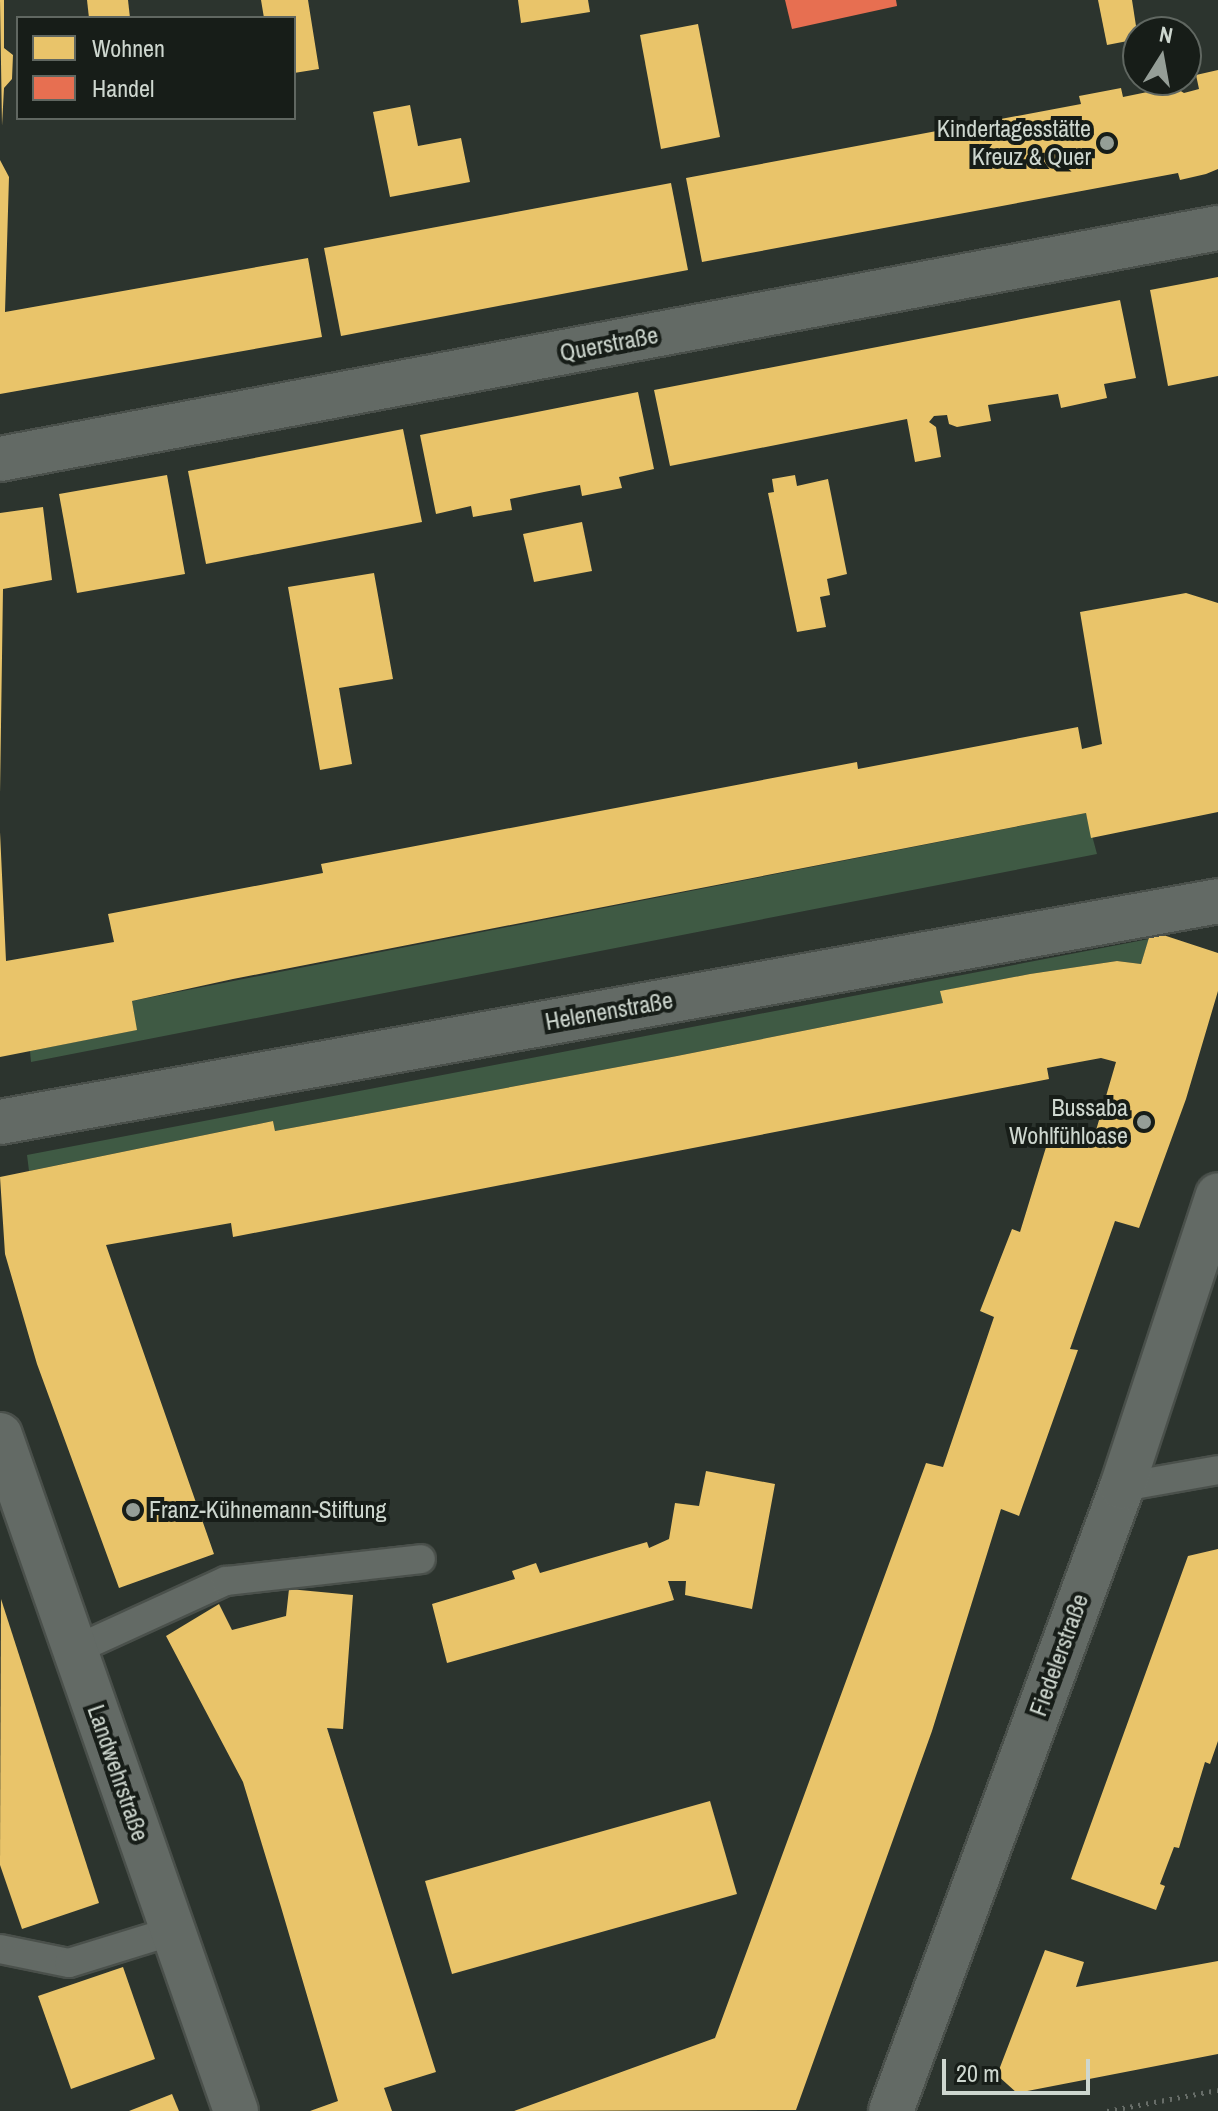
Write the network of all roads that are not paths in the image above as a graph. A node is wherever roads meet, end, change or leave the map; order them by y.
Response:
1 (1218, 228) edge
2 (0, 459) edge
3 (1218, 901) edge
4 (0, 1122) edge
5 (1218, 1195) edge
6 (0, 1435) edge
7 (1218, 1470) edge
8 (1122, 1487) junction
9 (421, 1559) dead end
10 (75, 1650) junction
11 (173, 1931) junction
12 (0, 1949) edge
13 (236, 2111) edge
14 (891, 2111) edge

1 - 2 street, Querstraße
3 - 4 street, Helenenstraße
5 - 8 street, Fiedelerstraße
6 - 10 street, Landwehrstraße
7 - 8 lane
8 - 14 street, Fiedelerstraße
9 - 10 lane
10 - 11 street, Landwehrstraße
11 - 12 lane
11 - 13 street, Landwehrstraße

